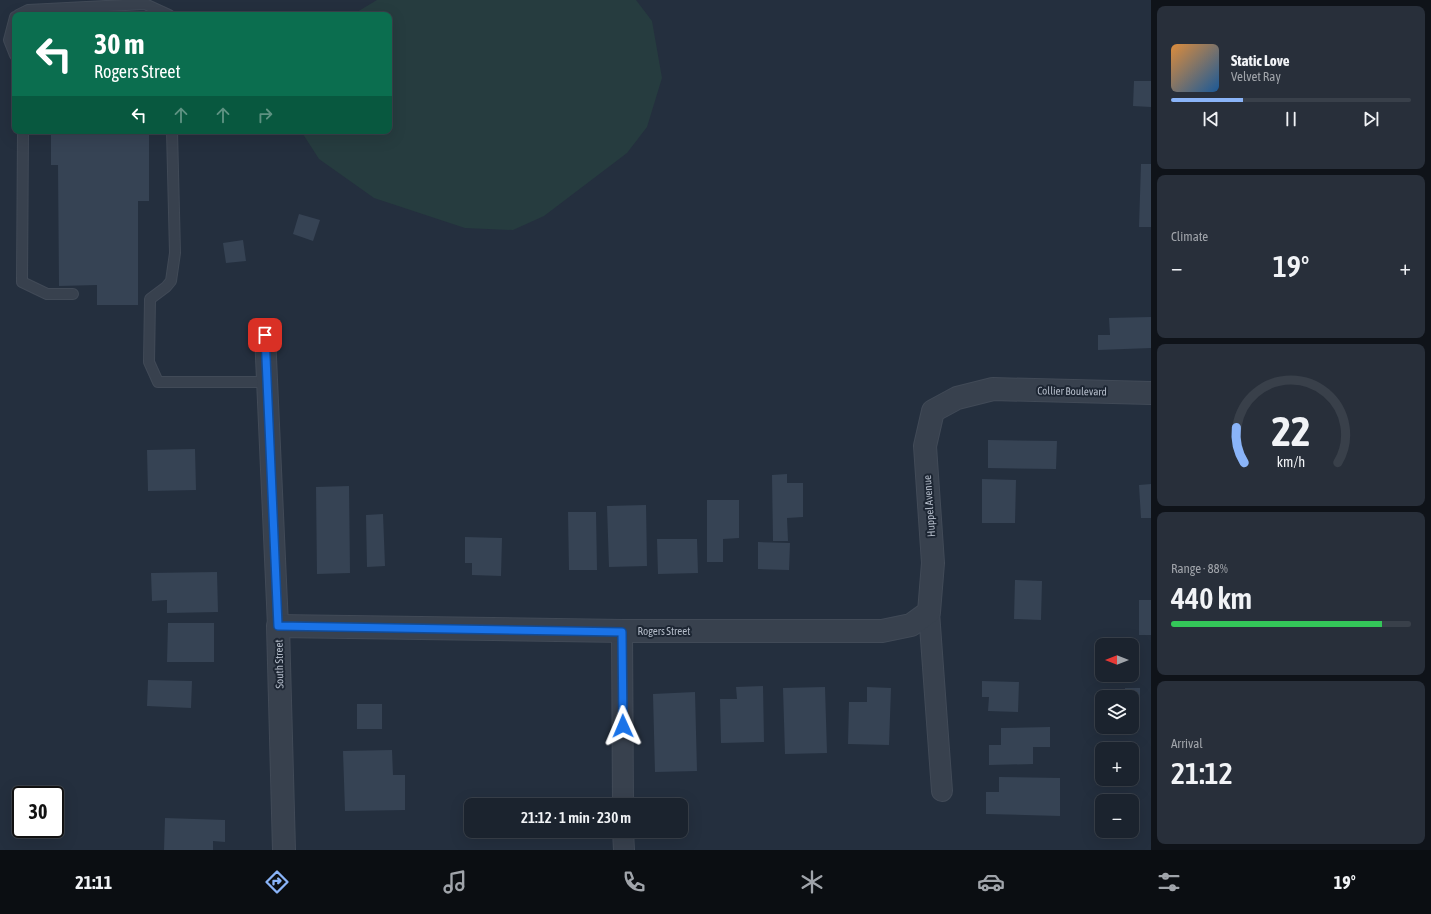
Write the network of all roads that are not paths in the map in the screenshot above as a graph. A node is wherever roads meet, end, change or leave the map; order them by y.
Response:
1 (24, 12) edge
2 (162, 12) edge
3 (12, 28) edge
4 (12, 48) edge
5 (23, 134) edge
6 (172, 134) edge
7 (73, 294) dead end
8 (265, 335) dead end
9 (267, 382) junction
10 (992, 389) joint
11 (1151, 393) edge
12 (929, 612) junction
13 (278, 626) junction
14 (622, 632) junction
15 (942, 791) dead end
16 (623, 798) edge
17 (624, 838) edge
18 (284, 850) edge
19 (624, 850) edge

1 - 2 lane
3 - 4 lane
5 - 7 lane
6 - 9 lane
8 - 9 street, South Street
9 - 13 street, South Street
10 - 11 street, Collier Boulevard
10 - 12 street, Huppel Avenue
12 - 14 street, Rogers Street
12 - 15 street
13 - 14 street, Rogers Street
13 - 18 street, South Street
14 - 16 street
17 - 19 street

